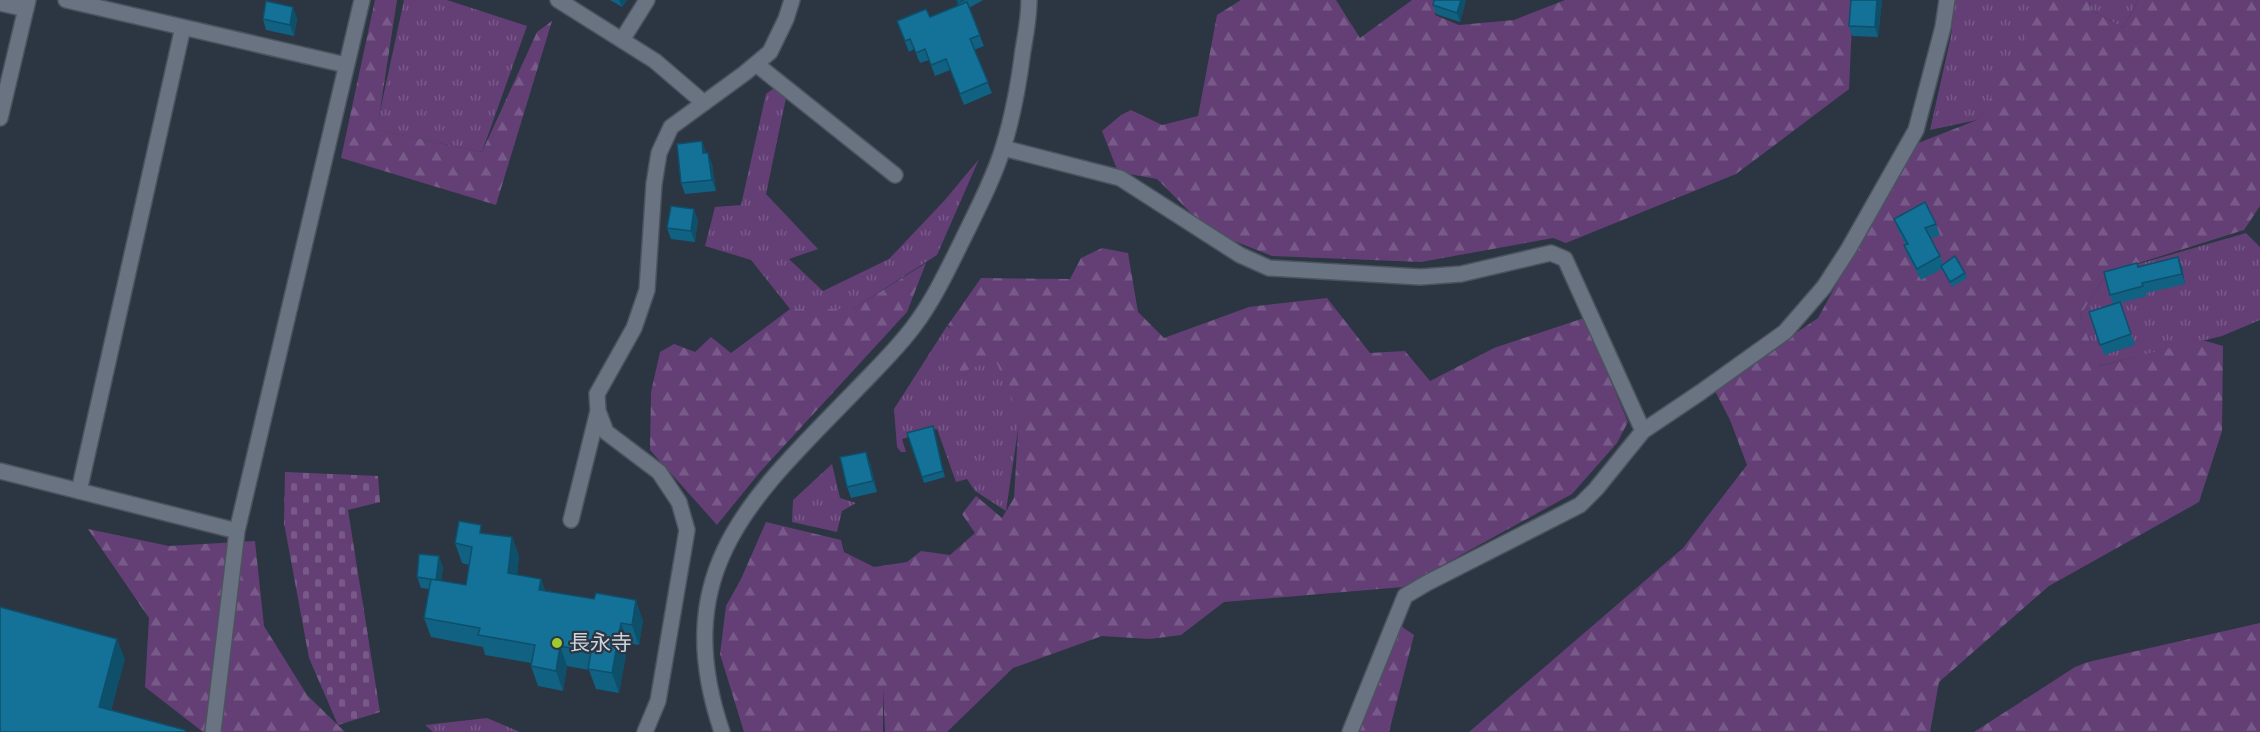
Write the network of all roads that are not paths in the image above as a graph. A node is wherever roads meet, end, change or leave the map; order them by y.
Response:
1 (66, 0) edge
2 (362, 0) edge
3 (558, 0) edge
4 (647, 0) edge
5 (792, 0) edge
6 (1029, 0) edge
7 (1947, 0) edge
8 (0, 3) edge
9 (27, 4) edge
10 (183, 27) junction
11 (622, 40) junction
12 (756, 64) junction
13 (346, 65) junction
14 (704, 103) junction
15 (0, 118) edge
16 (1003, 148) junction
17 (895, 175) dead end
18 (598, 411) junction
19 (1643, 431) junction
20 (0, 471) edge
21 (79, 491) junction
22 (571, 520) dead end
23 (237, 531) junction
24 (213, 732) edge
25 (645, 732) edge
26 (722, 732) edge
27 (1350, 732) edge

1 - 10 street
2 - 13 street
3 - 11 street
4 - 11 street
5 - 12 street
6 - 16 street
7 - 19 street
8 - 9 street
9 - 15 street
10 - 13 street
10 - 21 street
11 - 14 street
12 - 14 street
12 - 17 street
13 - 23 street
14 - 18 street
16 - 19 street
16 - 26 street
18 - 22 street
18 - 25 street
19 - 27 street
20 - 21 street
21 - 23 street
23 - 24 street

